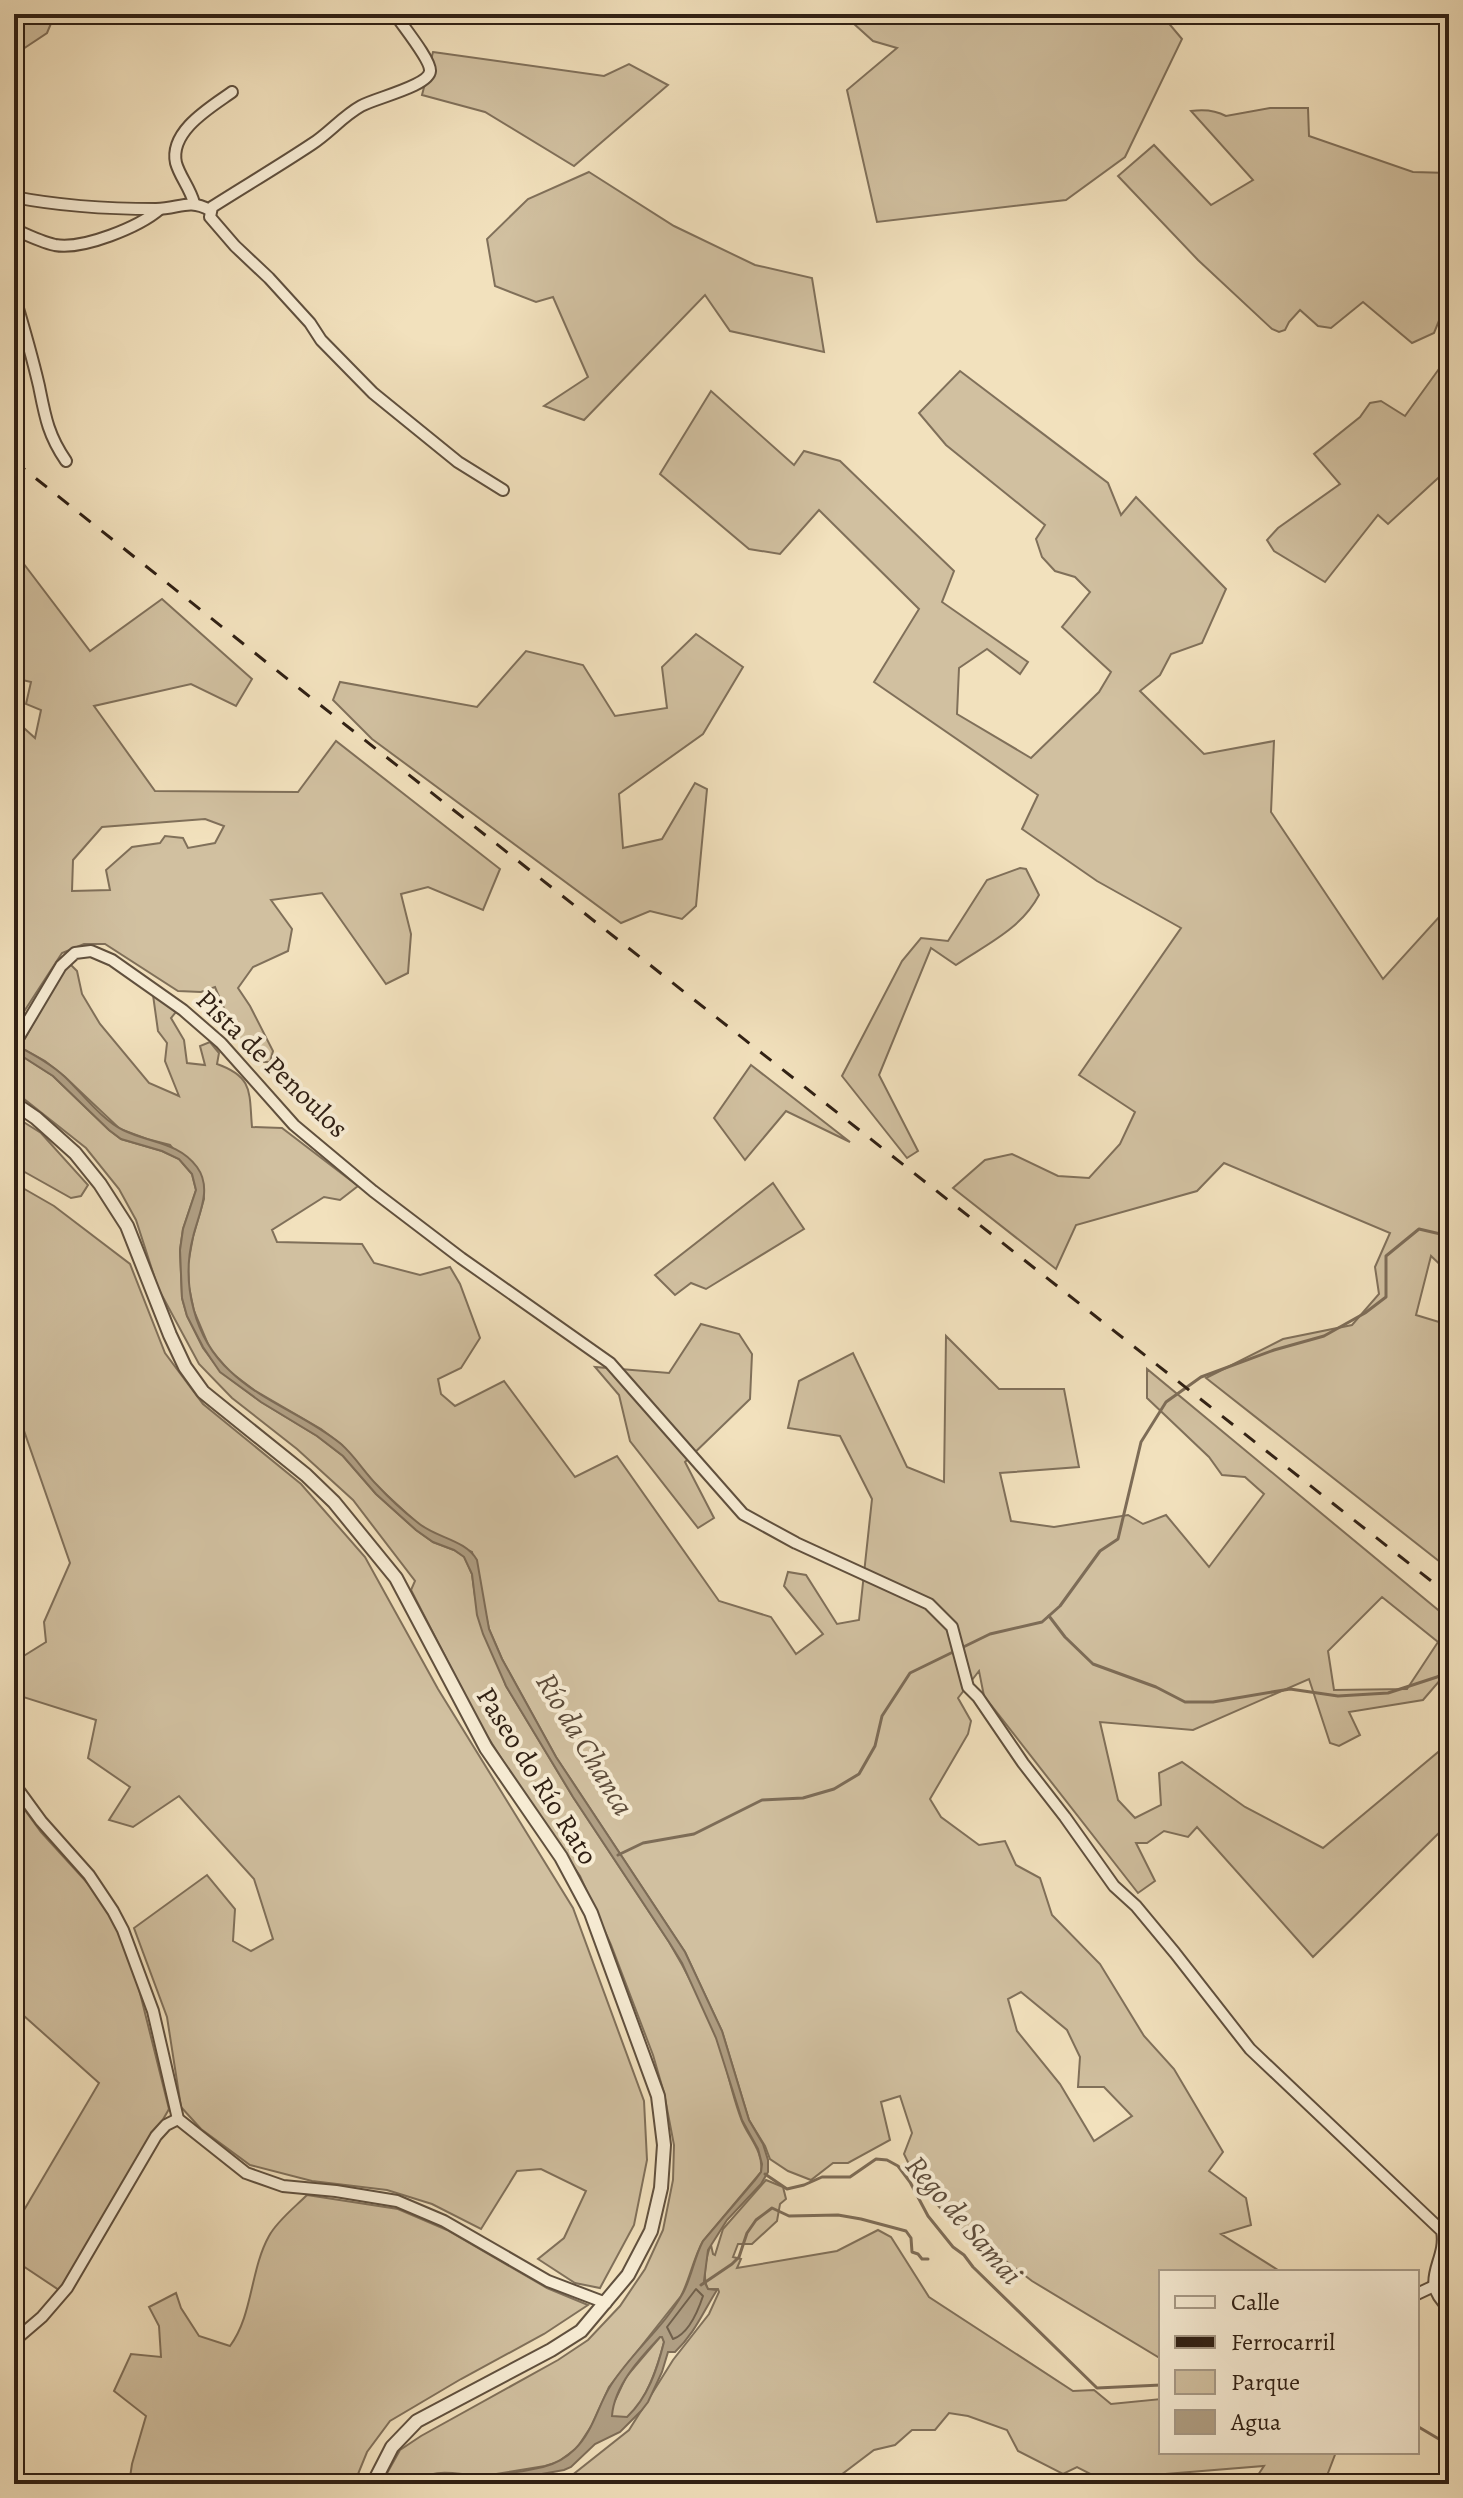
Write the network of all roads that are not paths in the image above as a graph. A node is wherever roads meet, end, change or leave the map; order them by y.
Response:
1 (395, 14) edge
2 (232, 92) dead end
3 (14, 197) edge
4 (194, 203) junction
5 (160, 209) junction
6 (210, 210) junction
7 (14, 229) edge
8 (14, 295) edge
9 (66, 461) dead end
10 (503, 490) dead end
11 (14, 1045) edge
12 (14, 1103) edge
13 (14, 1784) edge
14 (178, 2119) junction
15 (1434, 2286) junction
16 (1419, 2293) edge
17 (606, 2303) junction
18 (1449, 2308) edge
19 (14, 2341) edge
20 (373, 2484) edge

1 - 6 street
2 - 4 street
3 - 5 street
4 - 5 street
4 - 6 street
5 - 7 street
6 - 10 street
8 - 9 street
11 - 15 street, Pista de Penoulos
12 - 17 street, Paseo do Río Rato
13 - 14 street
14 - 17 street
14 - 19 street
15 - 16 street
15 - 18 street
17 - 20 street, Paseo do Río Rato

